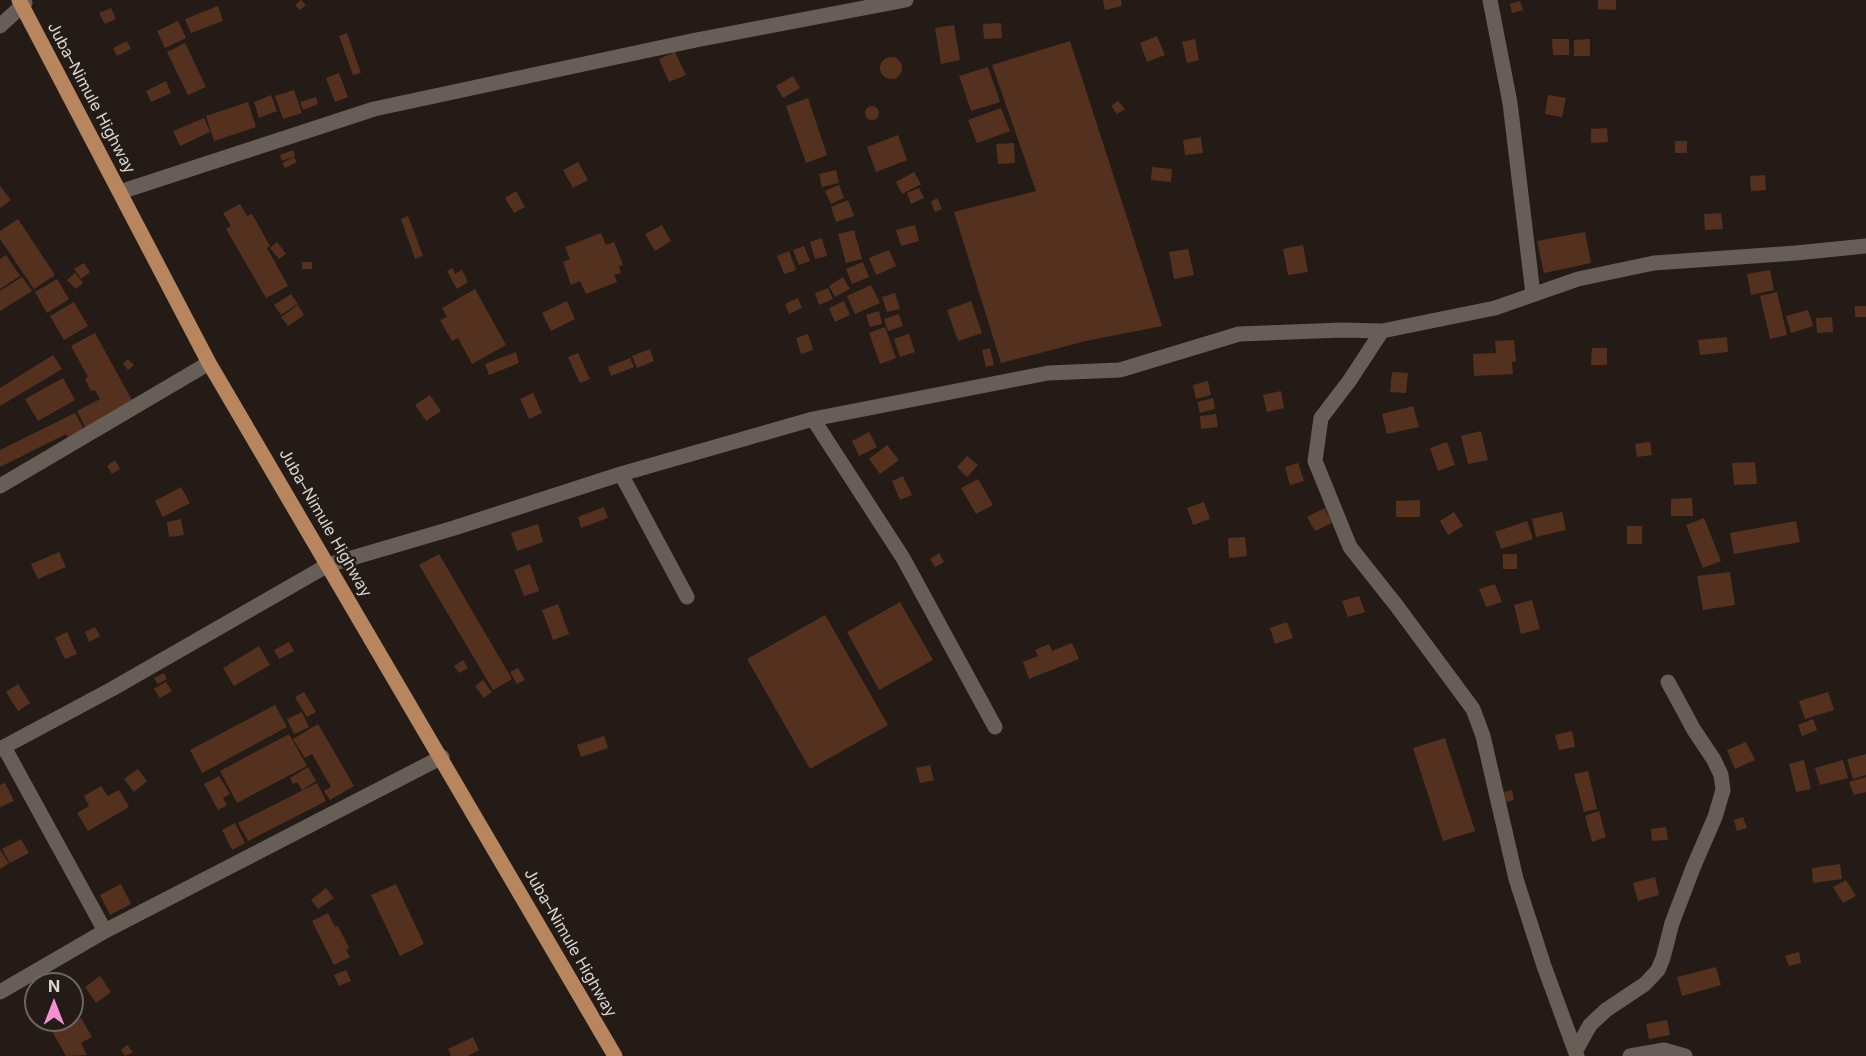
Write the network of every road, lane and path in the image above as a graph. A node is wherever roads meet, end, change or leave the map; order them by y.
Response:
1 (906, 0) edge
2 (1490, 0) edge
3 (22, 2) edge
4 (0, 26) edge
5 (120, 192) junction
6 (1866, 246) edge
7 (1533, 294) junction
8 (1382, 331) junction
9 (209, 363) junction
10 (813, 419) junction
11 (621, 474) junction
12 (0, 486) edge
13 (328, 565) junction
14 (687, 597) dead end
15 (1668, 682) dead end
16 (996, 727) dead end
17 (2, 748) edge
18 (442, 757) junction
19 (105, 931) junction
20 (0, 992) edge
21 (1576, 1053) edge
22 (615, 1056) edge
23 (1630, 1056) edge
24 (1686, 1056) edge

1 - 5 street
2 - 7 street
3 - 4 street
3 - 5 main road, Juba–Nimule Highway
5 - 9 main road, Juba–Nimule Highway
6 - 7 street
7 - 8 street
8 - 10 street
8 - 21 street
9 - 12 street
9 - 13 main road, Juba–Nimule Highway
10 - 11 street
10 - 16 street
11 - 13 street
11 - 14 street
13 - 17 street
13 - 18 main road, Juba–Nimule Highway
15 - 21 street
17 - 19 street
18 - 19 street
18 - 22 main road, Juba–Nimule Highway
19 - 20 street
23 - 24 street

